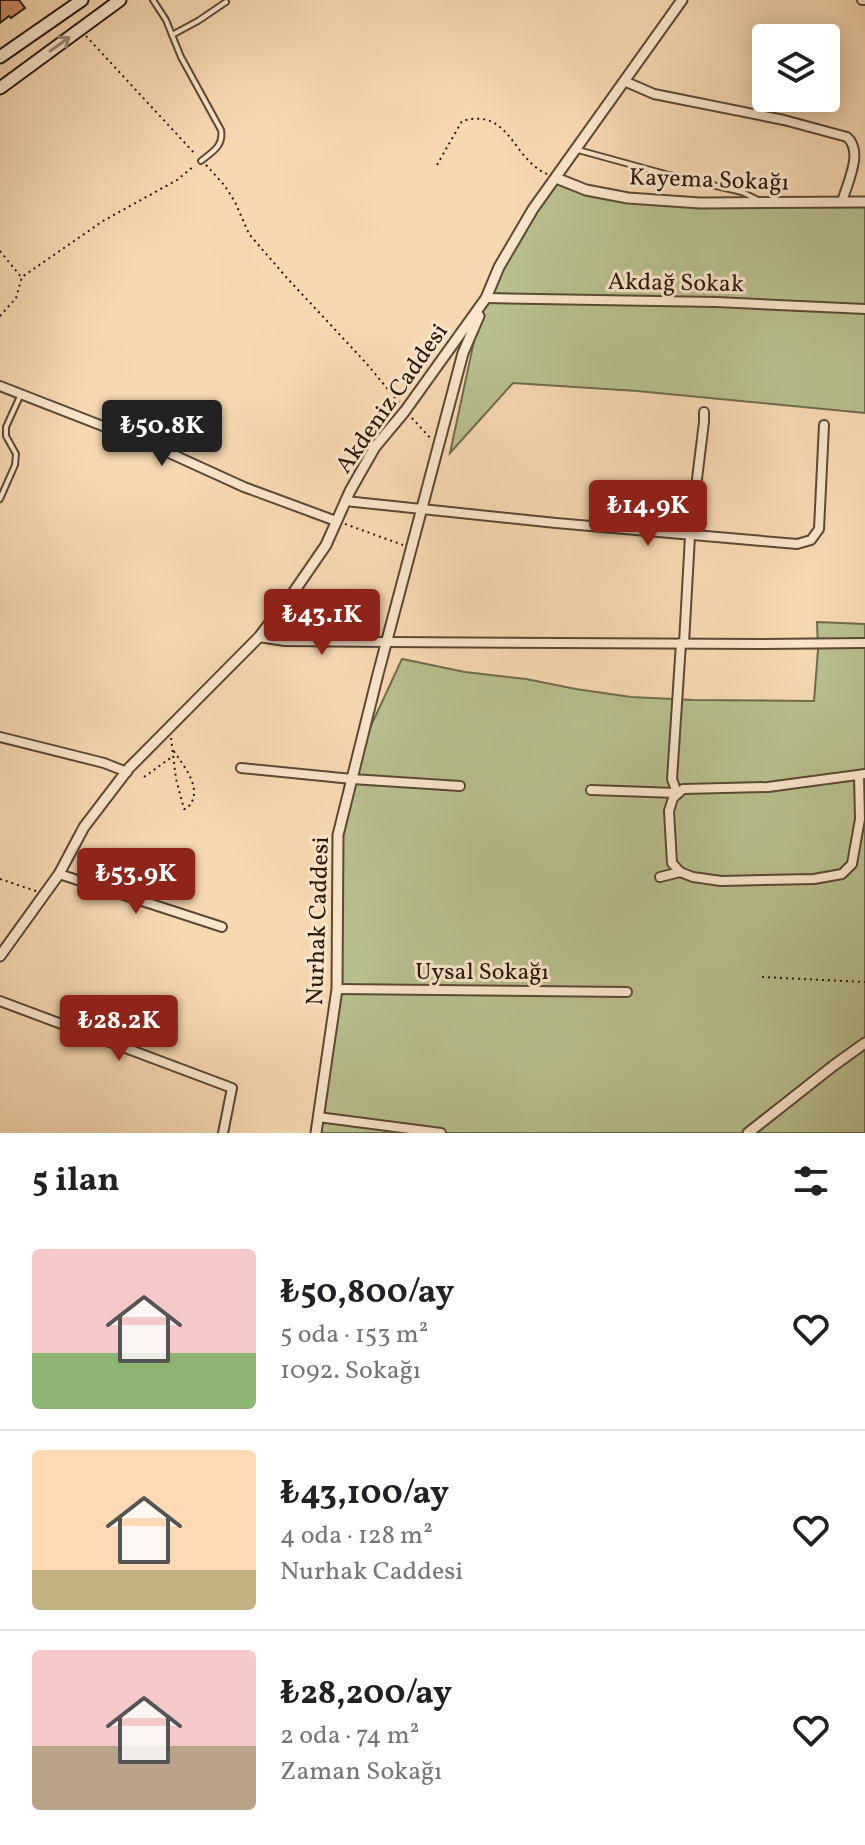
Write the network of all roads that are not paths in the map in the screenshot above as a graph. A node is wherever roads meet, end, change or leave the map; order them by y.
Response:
1 (59, 0) edge
2 (82, 0) edge
3 (120, 0) edge
4 (153, 0) edge
5 (682, 0) edge
6 (226, 2) edge
7 (67, 11) junction
8 (172, 35) junction
9 (0, 57) edge
10 (624, 81) junction
11 (0, 88) edge
12 (576, 149) junction
13 (201, 161) road end
14 (556, 178) junction
15 (762, 202) junction
16 (842, 202) junction
17 (865, 202) edge
18 (486, 298) junction
19 (865, 309) edge
20 (0, 386) edge
21 (21, 394) junction
22 (704, 412) dead end
23 (824, 425) dead end
24 (0, 499) edge
25 (345, 501) junction
26 (422, 510) junction
27 (336, 521) junction
28 (690, 536) junction
29 (259, 637) junction
30 (387, 642) junction
31 (682, 643) junction
32 (865, 643) edge
33 (0, 737) edge
34 (241, 768) dead end
35 (127, 772) junction
36 (862, 775) edge
37 (352, 779) junction
38 (460, 786) dead end
39 (591, 790) dead end
40 (677, 793) junction
41 (680, 872) junction
42 (59, 874) junction
43 (660, 877) dead end
44 (222, 927) dead end
45 (0, 956) edge
46 (337, 989) junction
47 (627, 992) dead end
48 (0, 1001) edge
49 (865, 1043) edge
50 (318, 1117) junction
51 (223, 1133) edge
52 (316, 1133) edge
53 (441, 1133) edge
54 (748, 1133) edge

1 - 7 street
2 - 7 main road
11 -> 3 main road
4 - 8 lane
5 - 10 street, Akdeniz Caddesi
6 - 8 lane
7 - 9 main road
8 - 13 lane
10 - 12 street, Akdeniz Caddesi
10 - 16 street
12 - 14 street, Akdeniz Caddesi
12 - 15 lane
14 - 15 street, Kayema Sokağı
14 - 18 street, Akdeniz Caddesi
15 - 16 street, Kayema Sokağı
16 - 17 street, Kayema Sokağı
18 - 19 street, Akdağ Sokak
18 - 25 street, Akdeniz Caddesi
18 - 26 street, Nurhak Caddesi
20 - 21 street
21 - 24 lane
21 - 27 street
22 - 28 street
23 - 28 street
25 - 26 street
25 - 27 street, Akdeniz Caddesi
26 - 28 street
26 - 30 street, Nurhak Caddesi
27 - 29 street, Akdeniz Caddesi
28 - 31 street
29 - 30 street
29 - 35 street, Akdeniz Caddesi
30 - 31 street
30 - 37 street, Nurhak Caddesi
31 - 32 street
31 - 40 street
33 - 35 street
34 - 37 street
35 - 42 street, Akdeniz Caddesi
36 - 40 street
36 - 41 street
37 - 38 street
37 - 46 street, Nurhak Caddesi
39 - 40 street
40 - 41 street
41 - 43 street
42 - 44 street
42 - 45 street, Akdeniz Caddesi
46 - 47 street, Uysal Sokağı
46 - 50 street, Nurhak Caddesi
48 - 51 street
49 - 54 street
50 - 52 street, Nurhak Caddesi
50 - 53 street

